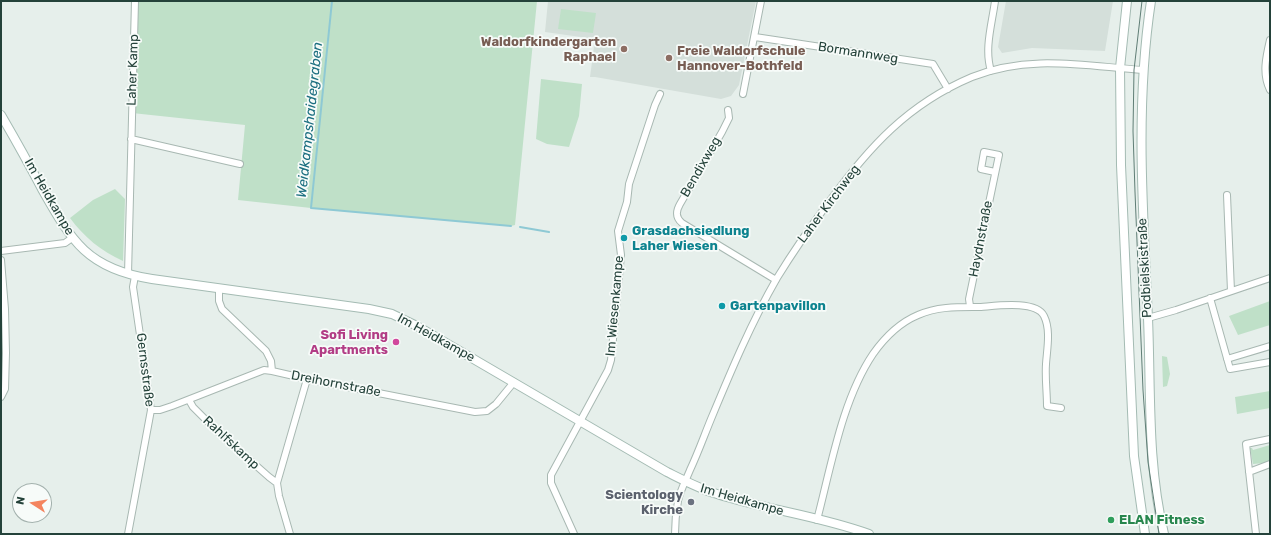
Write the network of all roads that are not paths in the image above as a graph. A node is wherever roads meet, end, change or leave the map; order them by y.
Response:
1 (135, 1) edge
2 (761, 1) edge
3 (995, 1) edge
4 (1127, 1) edge
5 (1151, 1) edge
6 (754, 37) junction
7 (1270, 40) edge
8 (1120, 68) junction
9 (1144, 70) junction
10 (991, 71) junction
11 (948, 89) junction
12 (1270, 90) edge
13 (660, 94) dead end
14 (743, 94) dead end
15 (728, 110) dead end
16 (1, 115) edge
17 (131, 140) junction
18 (240, 164) dead end
19 (995, 172) dead end
20 (1227, 195) dead end
21 (72, 238) junction
22 (1, 251) edge
23 (1, 260) edge
24 (131, 275) junction
25 (1270, 278) edge
26 (776, 280) junction
27 (219, 288) junction
28 (1231, 291) junction
29 (1210, 298) junction
30 (970, 306) junction
31 (1148, 318) junction
32 (1270, 346) edge
33 (1227, 359) junction
34 (1270, 362) edge
35 (272, 371) junction
36 (306, 379) junction
37 (514, 382) junction
38 (1, 397) edge
39 (189, 400) junction
40 (1061, 408) dead end
41 (151, 410) junction
42 (580, 421) junction
43 (1270, 439) edge
44 (1270, 464) edge
45 (1249, 472) junction
46 (686, 481) junction
47 (277, 483) junction
48 (817, 520) junction
49 (128, 534) edge
50 (290, 534) edge
51 (574, 534) edge
52 (675, 534) edge
53 (869, 534) edge
54 (1145, 534) edge
55 (1164, 534) edge
56 (1256, 534) edge

1 - 17 street, Laher Kamp
2 - 6 street
3 - 10 street
4 - 8 main road, Podbielskistraße
5 - 9 main road, Podbielskistraße
6 - 11 street, Bormannweg
6 - 14 street
7 - 12 street
8 - 9 street, Laher Kirchweg
8 - 10 street, Laher Kirchweg
8 - 54 main road, Podbielskistraße
9 - 31 main road, Podbielskistraße
10 - 11 street, Laher Kirchweg
11 - 26 street, Laher Kirchweg
13 - 42 street, Im Wiesenkampe
15 - 26 street, Bendixweg
16 - 21 main road, Im Heidkampe
17 - 18 street
17 - 24 street, Laher Kamp
19 - 30 street, Haydnstraße
20 - 28 street
21 - 22 street
21 - 24 main road, Im Heidkampe
23 - 38 street
24 - 27 main road, Im Heidkampe
24 - 41 street, Gernsstraße
25 - 28 street
26 - 46 street, Laher Kirchweg
27 - 35 street
27 - 37 main road, Im Heidkampe
28 - 29 street
29 - 31 street
29 - 33 street
30 - 40 street
30 - 48 street
31 - 55 main road, Podbielskistraße
32 - 33 street
33 - 34 street
35 - 36 street, Dreihornstraße
35 - 39 street, Dreihornstraße
36 - 37 street, Dreihornstraße
36 - 47 street
37 - 42 main road, Im Heidkampe
39 - 41 street, Dreihornstraße
39 - 47 street, Rahlfskamp
41 - 49 street, Gernsstraße
42 - 46 main road, Im Heidkampe
42 - 51 street, Im Wiesenkampe
43 - 45 street
44 - 45 street
45 - 56 street
46 - 48 main road, Im Heidkampe
46 - 52 street, Laher Kirchweg
47 - 50 street
48 - 53 main road, Im Heidkampe

